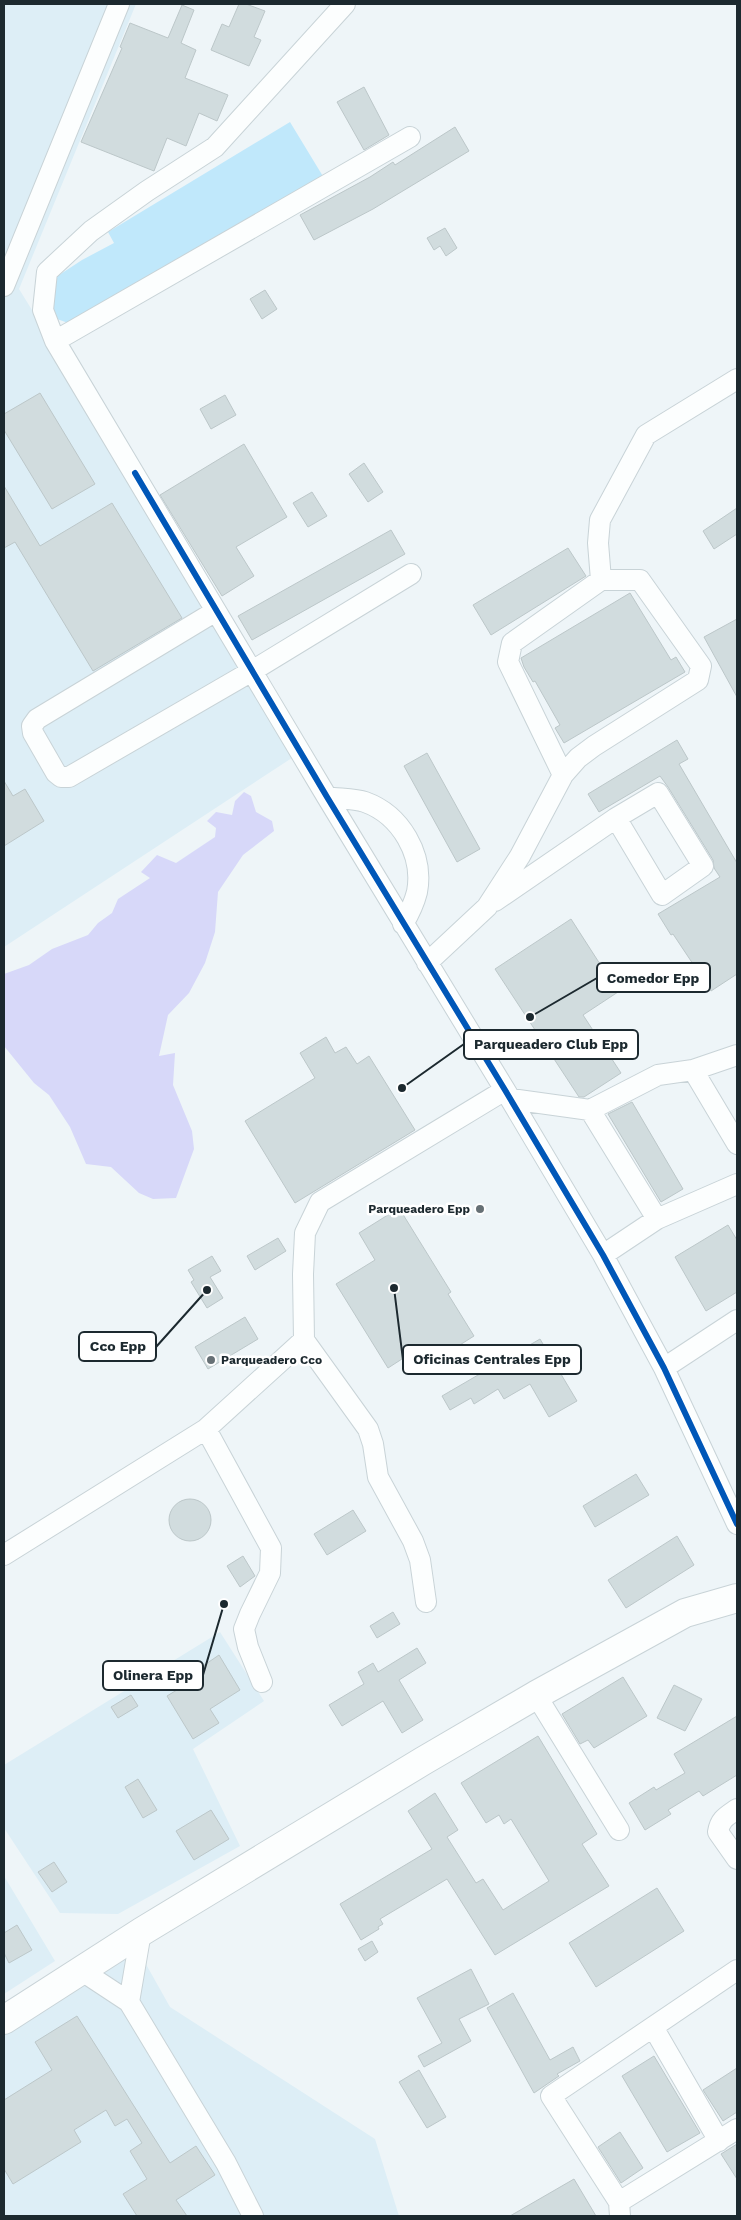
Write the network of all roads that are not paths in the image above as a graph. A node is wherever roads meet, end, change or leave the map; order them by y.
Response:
1 (119, 4) edge
2 (345, 4) edge
3 (410, 137) dead end
4 (4, 286) edge
5 (55, 341) junction
6 (736, 382) edge
7 (411, 574) dead end
8 (601, 580) junction
9 (216, 611) junction
10 (252, 671) junction
11 (563, 775) junction
12 (327, 797) junction
13 (616, 818) junction
14 (487, 907) junction
15 (403, 924) junction
16 (427, 963) junction
17 (737, 1055) edge
18 (694, 1070) junction
19 (508, 1095) junction
20 (590, 1110) junction
21 (737, 1144) edge
22 (737, 1184) edge
23 (657, 1219) junction
24 (603, 1255) junction
25 (737, 1320) edge
26 (304, 1340) junction
27 (664, 1368) junction
28 (206, 1429) junction
29 (737, 1524) edge
30 (4, 1555) edge
31 (737, 1598) edge
32 (426, 1602) dead end
33 (262, 1682) dead end
34 (536, 1695) junction
35 (737, 1809) edge
36 (619, 1830) dead end
37 (737, 1858) edge
38 (141, 1932) junction
39 (737, 1970) edge
40 (82, 1971) junction
41 (129, 2002) junction
42 (4, 2020) edge
43 (653, 2027) junction
44 (737, 2129) edge
45 (719, 2141) junction
46 (620, 2209) edge
47 (253, 2216) edge

1 - 4 street
2 - 5 street
3 - 5 street
5 - 9 street
6 - 8 street
7 - 10 street
8 - 11 street
8 - 11 street
9 - 10 street
9 - 10 street
10 - 12 street
11 - 14 street
12 - 15 street
12 - 15 street
13 - 13 street
13 - 14 street
14 - 16 street
15 - 16 street
16 - 19 street
17 - 18 street
18 - 20 street
18 - 21 street
19 - 20 street
19 - 24 street
19 - 26 street
20 - 23 street
22 - 23 street
23 - 24 street
24 - 27 street
25 - 27 street
26 - 28 street
26 - 32 street
27 - 29 street
28 - 30 street
28 - 33 street
31 - 34 highway
34 - 36 street
34 - 38 highway
35 - 37 street
38 - 40 highway
38 - 41 street
39 - 43 street
40 - 41 street
40 - 42 highway
41 - 47 street
43 - 45 street
43 - 46 street
44 - 45 street
45 - 46 street

